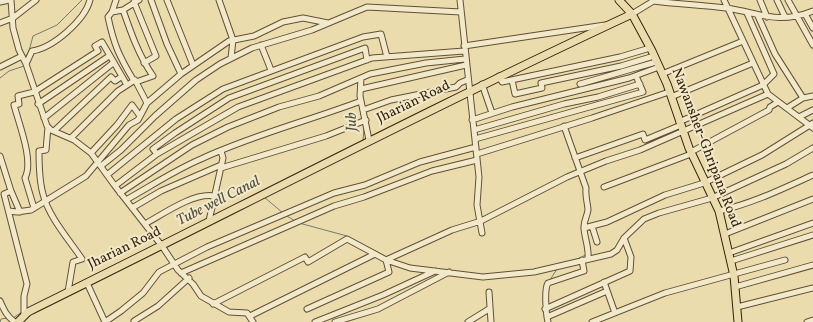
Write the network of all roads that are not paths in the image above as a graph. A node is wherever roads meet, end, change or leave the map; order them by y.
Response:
1 (10, 0) edge
2 (36, 0) edge
3 (90, 0) edge
4 (116, 0) edge
5 (151, 0) edge
6 (167, 0) edge
7 (219, 0) edge
8 (460, 0) edge
9 (619, 0) edge
10 (654, 0) edge
11 (724, 0) edge
12 (760, 0) edge
13 (777, 0) edge
14 (788, 0) edge
15 (137, 1) edge
16 (0, 2) edge
17 (728, 9) junction
18 (124, 10) junction
19 (813, 11) edge
20 (112, 12) junction
21 (461, 12) junction
22 (747, 13) junction
23 (632, 14) junction
24 (805, 14) junction
25 (758, 16) junction
26 (796, 16) junction
27 (767, 17) junction
28 (13, 18) junction
29 (784, 18) junction
30 (0, 22) edge
31 (329, 23) junction
32 (610, 24) junction
33 (813, 28) edge
34 (233, 40) junction
35 (743, 42) junction
36 (813, 45) edge
37 (261, 46) junction
38 (650, 48) junction
39 (464, 49) junction
40 (23, 56) junction
41 (109, 56) junction
42 (387, 57) junction
43 (231, 58) junction
44 (366, 60) junction
45 (466, 62) junction
46 (656, 62) junction
47 (113, 63) junction
48 (144, 63) junction
49 (753, 63) junction
50 (26, 64) junction
51 (193, 65) junction
52 (0, 67) edge
53 (271, 70) junction
54 (181, 74) junction
55 (662, 74) junction
56 (499, 76) junction
57 (636, 76) junction
58 (121, 77) junction
59 (361, 78) junction
60 (467, 80) junction
61 (512, 80) junction
62 (135, 82) junction
63 (482, 84) junction
64 (580, 84) dead end
65 (640, 84) junction
66 (763, 85) junction
67 (127, 86) junction
68 (361, 89) junction
69 (469, 91) junction
70 (34, 92) junction
71 (670, 94) junction
72 (768, 94) junction
73 (813, 96) edge
74 (803, 98) junction
75 (361, 101) junction
76 (147, 102) junction
77 (778, 102) junction
78 (38, 104) junction
79 (787, 108) junction
80 (363, 110) junction
81 (813, 110) edge
82 (492, 113) junction
83 (140, 116) junction
84 (799, 117) junction
85 (44, 118) junction
86 (366, 120) junction
87 (472, 120) junction
88 (810, 123) edge
89 (564, 126) junction
90 (681, 126) junction
91 (48, 127) junction
92 (813, 128) edge
93 (474, 130) junction
94 (54, 131) junction
95 (71, 138) junction
96 (369, 140) junction
97 (475, 140) junction
98 (476, 147) junction
99 (813, 148) edge
100 (221, 151) junction
101 (91, 153) junction
102 (691, 153) junction
103 (157, 154) junction
104 (477, 154) junction
105 (0, 156) edge
106 (575, 158) junction
107 (477, 160) junction
108 (100, 164) junction
109 (221, 167) junction
110 (580, 172) junction
111 (813, 175) edge
112 (107, 176) junction
113 (704, 183) junction
114 (114, 186) junction
115 (604, 187) dead end
116 (11, 191) junction
117 (120, 193) junction
118 (214, 196) junction
119 (712, 198) junction
120 (813, 199) edge
121 (126, 200) junction
122 (45, 201) junction
123 (34, 208) junction
124 (132, 208) junction
125 (9, 210) junction
126 (719, 211) junction
127 (20, 212) junction
128 (210, 221) junction
129 (481, 221) junction
130 (813, 223) edge
131 (145, 224) junction
132 (592, 226) junction
133 (584, 228) junction
134 (482, 233) dead end
135 (725, 234) junction
136 (813, 235) edge
137 (624, 238) junction
138 (597, 242) dead end
139 (162, 246) junction
140 (729, 252) junction
141 (375, 254) junction
142 (588, 258) junction
143 (386, 260) junction
144 (582, 260) junction
145 (786, 260) dead end
146 (731, 261) junction
147 (174, 263) junction
148 (813, 265) edge
149 (436, 270) junction
150 (449, 272) junction
151 (181, 273) junction
152 (734, 276) junction
153 (189, 278) junction
154 (604, 282) junction
155 (87, 283) junction
156 (735, 287) junction
157 (813, 288) edge
158 (607, 291) junction
159 (68, 292) junction
160 (488, 292) dead end
161 (0, 301) edge
162 (213, 304) junction
163 (737, 307) junction
164 (307, 309) dead end
165 (489, 309) junction
166 (545, 309) junction
167 (615, 313) junction
168 (24, 314) junction
169 (250, 316) junction
170 (547, 319) edge
171 (813, 320) edge
172 (134, 321) edge
173 (15, 322) edge
174 (18, 322) edge
175 (253, 322) edge
176 (314, 322) edge
177 (335, 322) edge
178 (468, 322) edge
179 (491, 322) edge
180 (592, 322) edge
181 (738, 322) edge
182 (807, 322) edge

1 - 16 street
1 - 28 street
2 - 28 street
3 - 50 street
4 - 20 street
5 - 54 street
6 - 51 street
7 - 34 street
8 - 21 street
9 - 23 main road, Nawansher-Ghripana Road
10 - 17 street
10 - 23 street, Jharian Road
11 - 17 street
12 - 27 street
13 - 29 street
14 - 26 street
15 - 18 street
15 - 48 street
17 - 22 street
17 - 35 street
18 - 20 street
18 - 48 street
19 - 24 street
20 - 62 street
21 - 31 street
21 - 39 street
22 - 25 street
22 - 66 street
23 - 32 main road, Jharian Road
23 - 38 main road, Nawansher-Ghripana Road
24 - 26 street
24 - 33 street
25 - 27 street
25 - 74 street
26 - 29 street
26 - 36 street
27 - 29 street
28 - 30 street
28 - 40 street
31 - 34 street
31 - 37 street
32 - 39 street
32 - 56 main road, Jharian Road
34 - 43 street
34 - 51 street
35 - 49 street
35 - 55 street
37 - 43 street
37 - 53 street
38 - 46 main road, Nawansher-Ghripana Road
38 - 61 street
39 - 42 street
39 - 45 street
40 - 50 street
40 - 52 street
41 - 47 street
41 - 70 street
41 - 78 street
42 - 44 street
42 - 53 street
43 - 108 street
44 - 103 street
44 - 103 street
45 - 59 street
45 - 60 street
45 - 68 street
46 - 55 main road, Nawansher-Ghripana Road
46 - 57 street
46 - 61 street
46 - 64 street
47 - 58 street
47 - 85 street
48 - 62 street
49 - 66 street
49 - 71 street
50 - 70 street
51 - 54 street
53 - 112 street
54 - 76 street
55 - 71 main road, Nawansher-Ghripana Road
56 - 61 street
56 - 63 main road, Jharian Road
57 - 65 street
57 - 82 street
58 - 67 street
58 - 94 street
59 - 68 street
59 - 117 street
60 - 69 street
60 - 80 street
62 - 67 street
62 - 76 street
63 - 69 main road, Jharian Road
63 - 82 street
65 - 93 street
65 - 97 street
66 - 72 street
66 - 90 street
67 - 95 street
68 - 75 street
69 - 87 street
69 - 96 main road, Jharian Road
70 - 78 street
70 - 123 street
71 - 89 street
71 - 90 main road, Nawansher-Ghripana Road
72 - 77 street
72 - 90 street
73 - 74 street
74 - 79 street
75 - 80 street
75 - 100 street
76 - 83 street
77 - 79 street
77 - 102 street
78 - 85 street
79 - 84 street
80 - 86 street
81 - 84 street
82 - 87 street
83 - 101 street
83 - 108 street
84 - 88 street
85 - 91 street
86 - 96 street
86 - 109 street
87 - 93 street
88 - 92 street
88 - 113 street
89 - 104 street
89 - 106 street
90 - 102 main road, Nawansher-Ghripana Road
90 - 106 street
90 - 110 street
91 - 94 street
91 - 122 street
93 - 97 street
94 - 95 street
95 - 101 street
96 - 128 main road, Jharian Road
97 - 98 street
98 - 104 street
98 - 147 street
99 - 119 street
100 - 109 street
100 - 121 street
101 - 108 street
102 - 113 main road, Nawansher-Ghripana Road
102 - 115 street
103 - 114 street
104 - 107 street
105 - 116 street
106 - 110 street
107 - 129 street
107 - 151 street
108 - 112 street
108 - 122 street
109 - 118 street
109 - 124 street
110 - 129 street
110 - 133 street
111 - 126 street
112 - 114 street
113 - 119 main road, Nawansher-Ghripana Road
113 - 132 street
114 - 117 street
116 - 125 street
116 - 127 street
117 - 121 street
118 - 128 street
118 - 131 street
119 - 126 main road, Nawansher-Ghripana Road
119 - 137 street
120 - 135 street
121 - 124 street
122 - 123 street
122 - 159 street
123 - 127 street
124 - 131 street
125 - 127 street
125 - 168 street
126 - 135 main road, Nawansher-Ghripana Road
128 - 139 main road, Jharian Road
129 - 134 street
129 - 143 street
130 - 140 street
131 - 139 street
132 - 133 street
132 - 138 street
133 - 142 street
135 - 140 main road, Nawansher-Ghripana Road
136 - 146 street
137 - 142 street
137 - 154 street
139 - 147 street
139 - 155 main road, Jharian Road
140 - 146 main road, Nawansher-Ghripana Road
141 - 143 street
141 - 162 street
141 - 169 street
142 - 144 street
143 - 149 street
143 - 164 street
144 - 150 street
144 - 166 street
145 - 152 street
146 - 152 main road, Nawansher-Ghripana Road
147 - 151 street
147 - 155 street
148 - 156 street
149 - 150 street
149 - 176 street
150 - 177 street
151 - 153 street
152 - 156 main road, Nawansher-Ghripana Road
152 - 167 street
153 - 162 street
153 - 172 street
154 - 158 street
154 - 166 street
155 - 159 main road, Jharian Road
156 - 163 main road, Nawansher-Ghripana Road
157 - 163 street
158 - 167 street
158 - 170 street
159 - 168 main road, Jharian Road
160 - 165 street
161 - 173 street
162 - 169 street
163 - 181 main road, Nawansher-Ghripana Road
165 - 178 street
165 - 179 street
166 - 170 street
167 - 180 street
168 - 174 main road, Jharian Road
169 - 175 street
171 - 182 street

